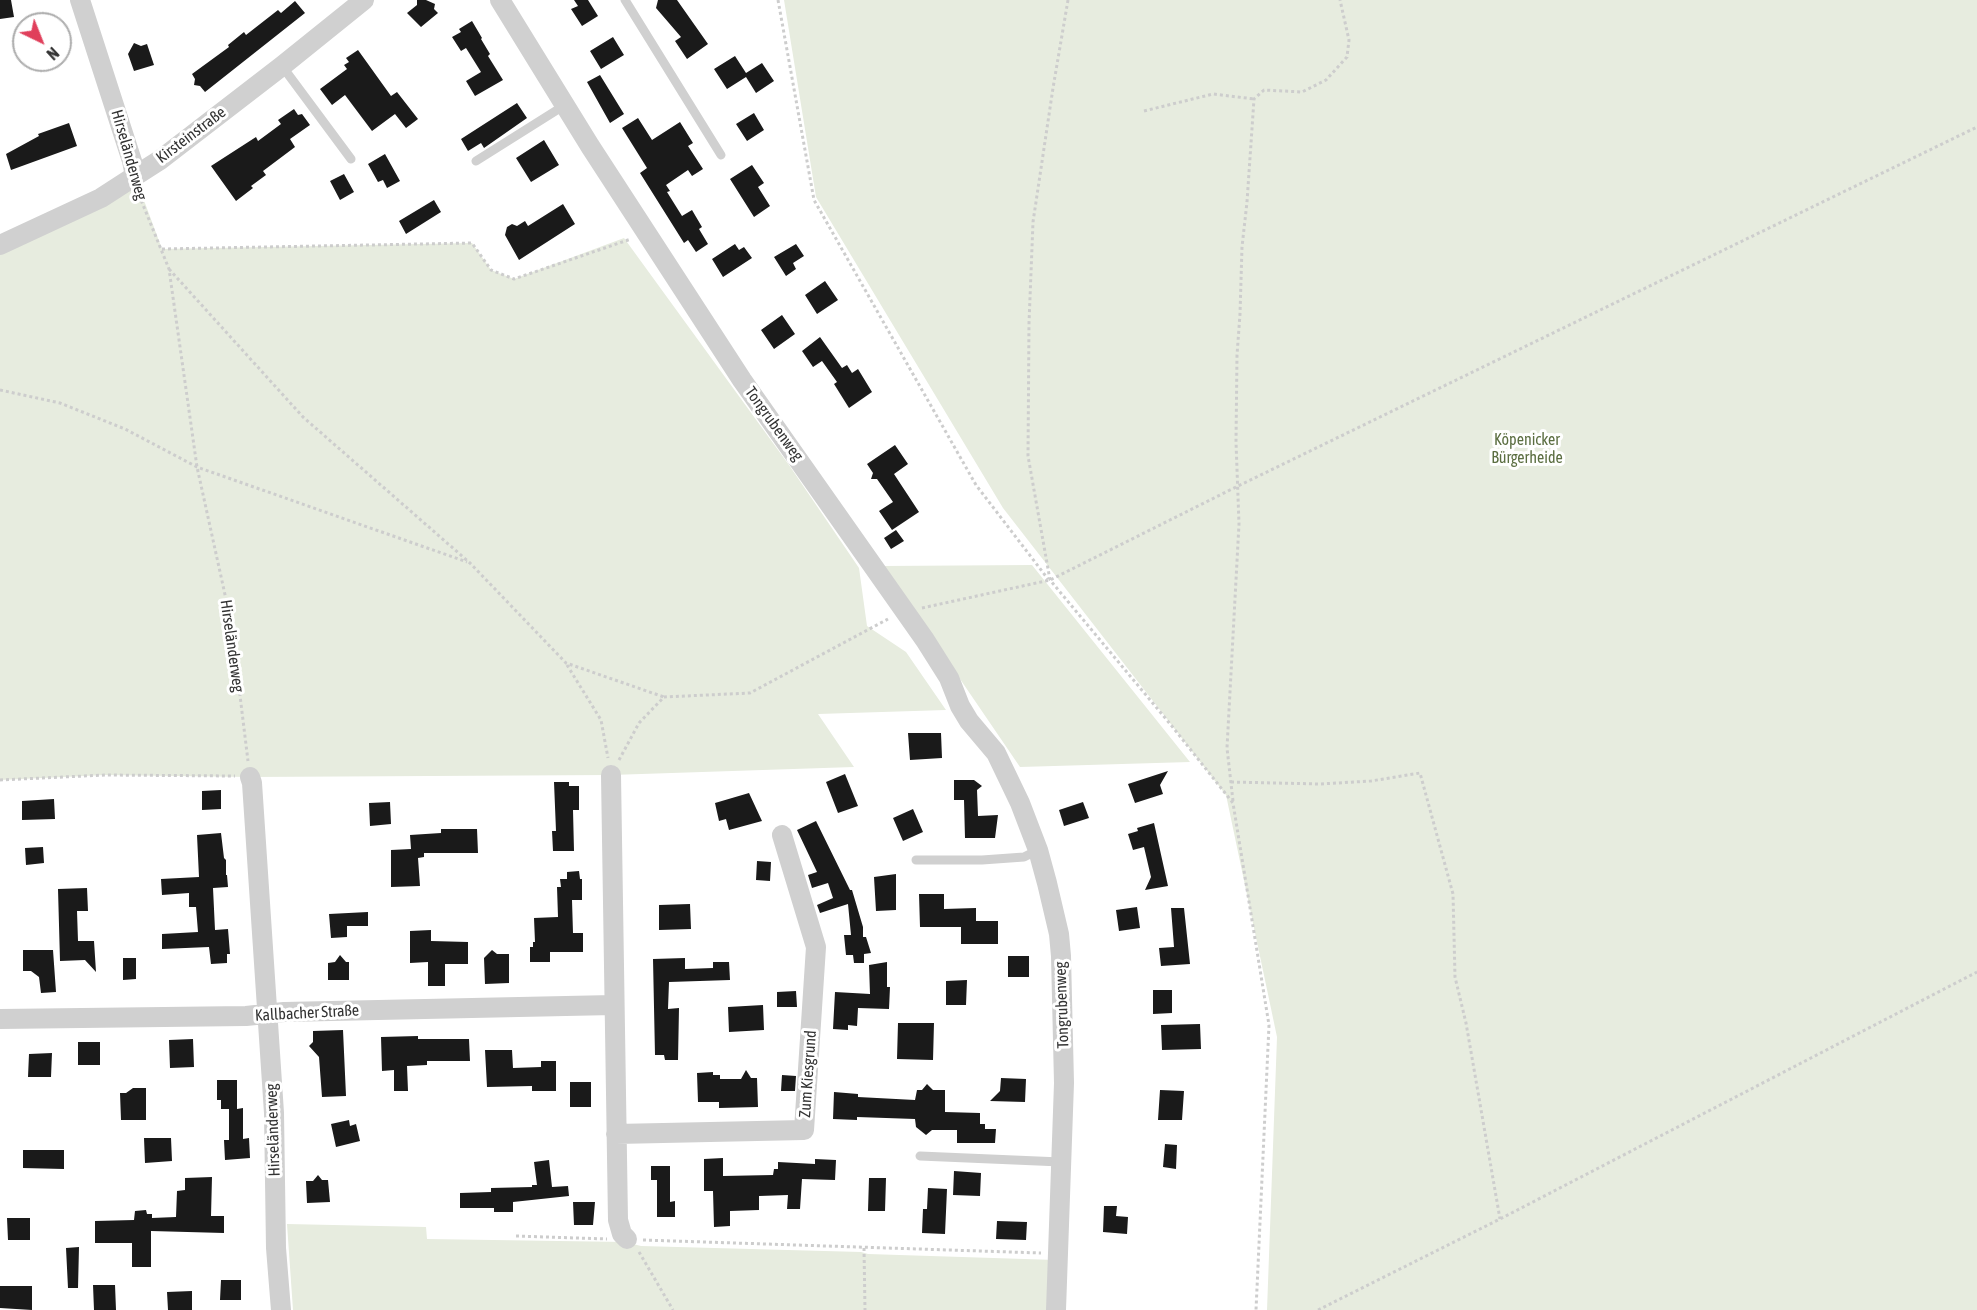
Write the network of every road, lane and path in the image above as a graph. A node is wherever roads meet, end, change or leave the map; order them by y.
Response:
1 (80, 0) edge
2 (500, 0) edge
3 (625, 0) edge
4 (778, 0) edge
5 (1068, 0) edge
6 (1340, 0) edge
7 (355, 3) edge
8 (282, 66) junction
9 (1254, 99) junction
10 (565, 105) junction
11 (1144, 111) dead end
12 (1977, 128) edge
13 (721, 155) dead end
14 (351, 159) dead end
15 (476, 161) dead end
16 (135, 176) junction
17 (647, 234) junction
18 (0, 245) edge
19 (161, 249) junction
20 (169, 269) junction
21 (0, 390) edge
22 (197, 467) junction
23 (1238, 486) junction
24 (470, 563) junction
25 (1050, 580) junction
26 (905, 611) junction
27 (566, 663) junction
28 (664, 697) junction
29 (610, 774) junction
30 (250, 777) junction
31 (0, 780) edge
32 (1231, 782) junction
33 (1233, 803) junction
34 (782, 835) dead end
35 (1038, 850) junction
36 (916, 860) dead end
37 (1977, 972) edge
38 (613, 1005) junction
39 (266, 1014) junction
40 (0, 1019) edge
41 (616, 1134) junction
42 (920, 1156) dead end
43 (1061, 1162) junction
44 (1500, 1219) junction
45 (516, 1236) dead end
46 (627, 1239) junction
47 (864, 1248) junction
48 (1058, 1253) junction
49 (281, 1310) edge
50 (673, 1310) edge
51 (864, 1310) edge
52 (1056, 1310) edge
53 (1256, 1310) edge
54 (1318, 1310) edge

1 - 16 street, Hirseländerweg
2 - 10 street, Tongrubenweg
3 - 13 lane
4 - 25 path
5 - 25 path
6 - 9 path
7 - 8 street, Kirsteinstraße
8 - 14 lane
8 - 16 street, Kirsteinstraße
9 - 11 path
9 - 23 path
10 - 15 lane
10 - 17 street, Tongrubenweg
12 - 23 path
16 - 18 street, Kirsteinstraße
16 - 19 path, Hirseländerweg
17 - 19 path
17 - 26 street, Tongrubenweg
19 - 20 path, Hirseländerweg
20 - 22 path, Hirseländerweg
20 - 24 path
21 - 22 path
22 - 24 path
22 - 30 path, Hirseländerweg
23 - 25 path
23 - 32 path
24 - 27 path
25 - 26 path
25 - 33 path
26 - 28 path
26 - 35 street, Tongrubenweg
27 - 28 path
27 - 29 path
28 - 29 path
29 - 38 street
30 - 31 path
30 - 39 street, Hirseländerweg
32 - 33 path
32 - 44 path
33 - 53 path
34 - 41 street, Zum Kiesgrund
35 - 36 lane
35 - 43 street, Tongrubenweg
37 - 44 path
38 - 39 street, Kallbacher Straße
38 - 41 street
39 - 40 street, Kallbacher Straße
39 - 49 street, Hirseländerweg
41 - 46 street
42 - 43 lane
43 - 48 street, Tongrubenweg
44 - 54 path
45 - 46 path
46 - 47 path
46 - 50 path
47 - 48 path
47 - 51 path
48 - 52 street, Tongrubenweg

